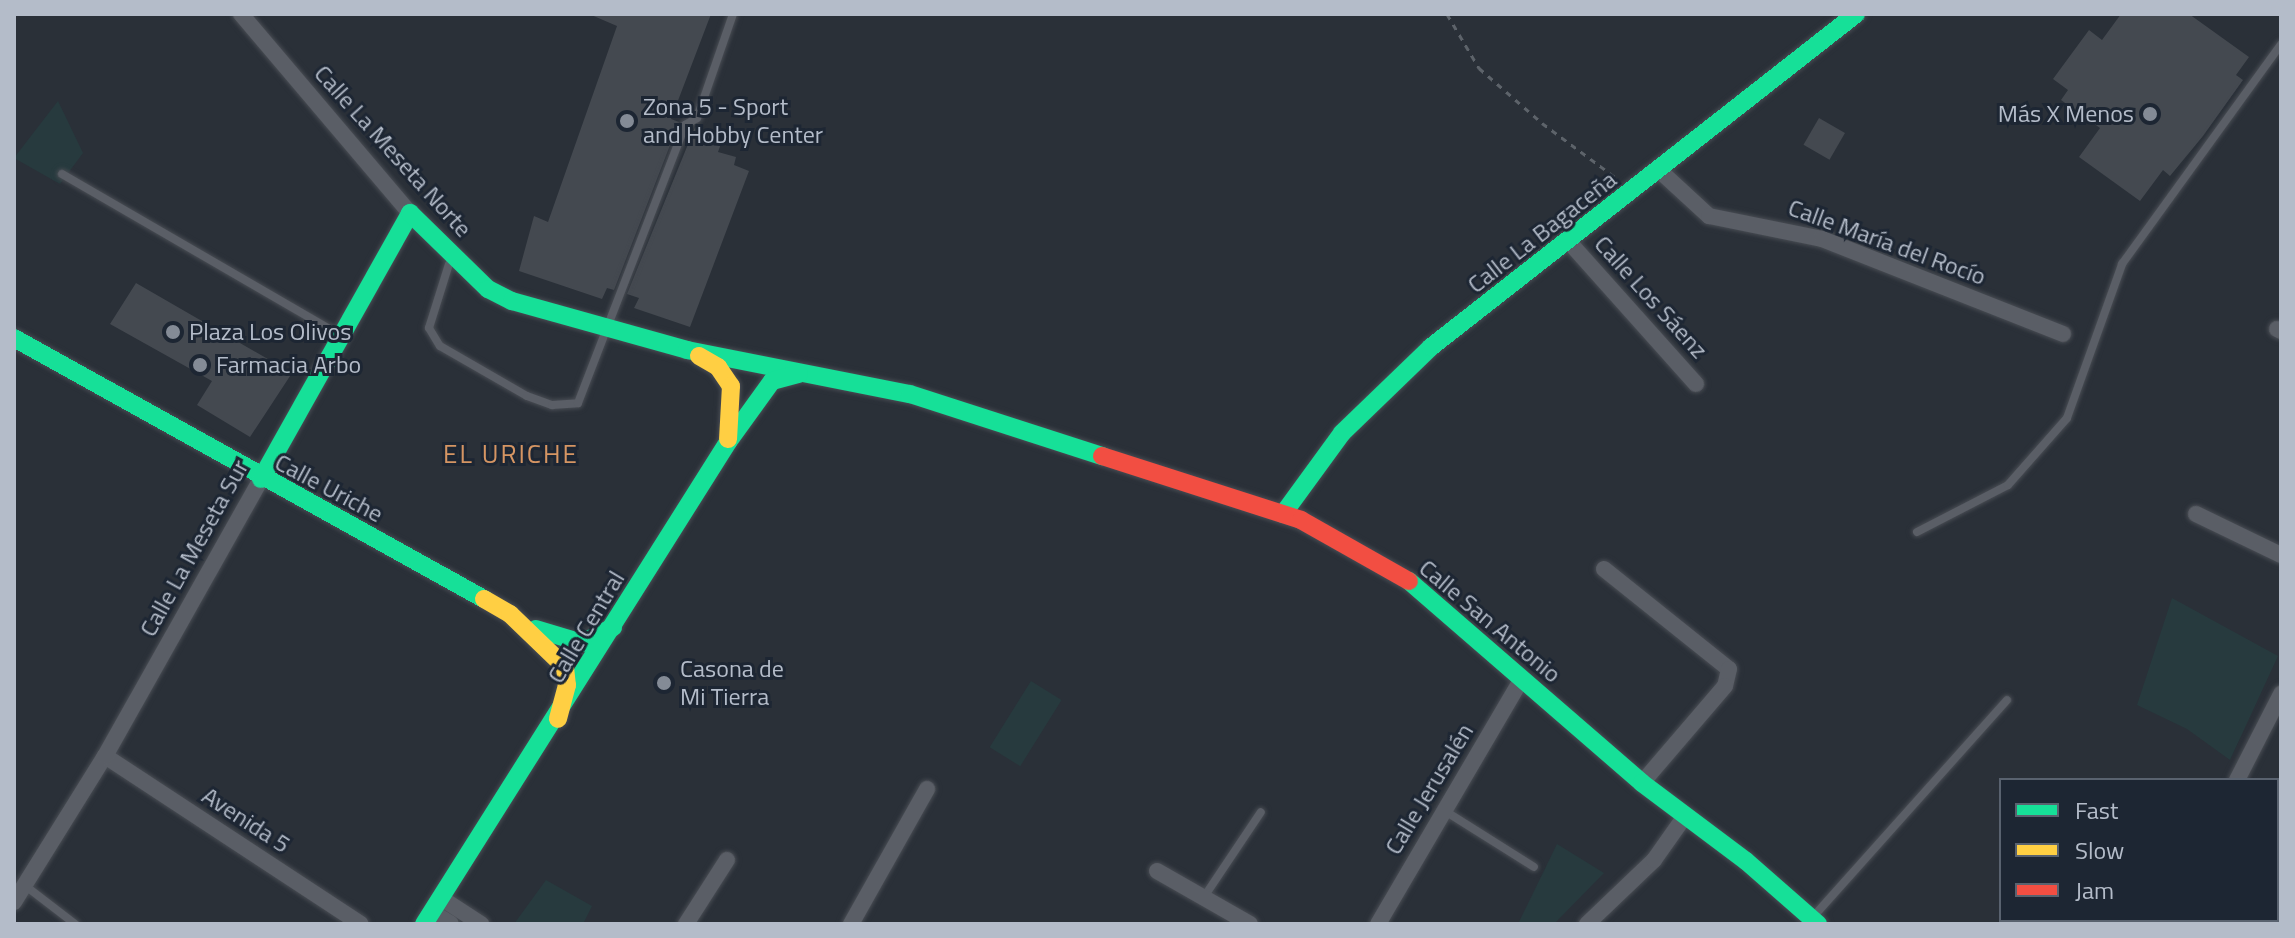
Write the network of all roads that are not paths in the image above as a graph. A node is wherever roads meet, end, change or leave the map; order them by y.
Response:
1 (241, 14) edge
2 (733, 14) edge
3 (1856, 14) edge
4 (2281, 44) edge
5 (1660, 171) junction
6 (62, 174) dead end
7 (410, 213) junction
8 (1570, 243) junction
9 (386, 257) junction
10 (449, 264) junction
11 (488, 289) junction
12 (608, 331) junction
13 (2063, 334) dead end
14 (341, 336) junction
15 (14, 338) edge
16 (687, 350) junction
17 (802, 373) junction
18 (1696, 384) dead end
19 (728, 442) junction
20 (275, 451) junction
21 (261, 479) junction
22 (291, 494) junction
23 (1283, 514) junction
24 (2196, 514) dead end
25 (1917, 532) dead end
26 (2281, 555) edge
27 (1604, 569) dead end
28 (510, 614) junction
29 (613, 627) junction
30 (1522, 679) junction
31 (2281, 694) edge
32 (2007, 700) dead end
33 (558, 719) junction
34 (105, 756) junction
35 (2238, 778) edge
36 (1642, 783) junction
37 (927, 789) dead end
38 (1444, 811) junction
39 (1261, 812) dead end
40 (1685, 816) junction
41 (727, 860) dead end
42 (1534, 867) dead end
43 (1157, 871) dead end
44 (27, 887) junction
45 (1204, 897) junction
46 (14, 902) edge
47 (432, 912) edge
48 (1814, 921) edge
49 (75, 924) edge
50 (361, 924) edge
51 (451, 924) edge
52 (481, 924) edge
53 (686, 924) edge
54 (851, 924) edge
55 (1250, 924) edge
56 (1378, 924) edge
57 (1587, 924) edge

1 - 7 street, Calle La Meseta Norte
2 - 12 lane
3 - 5 main road, Calle La Bagaceña
4 - 25 lane
5 - 8 main road, Calle La Bagaceña
5 - 13 street, Calle María del Rocío
6 - 14 lane
7 - 9 main road, Calle La Meseta Sur
7 - 11 main road, Calle La Meseta Norte
8 - 18 street, Calle Los Sáenz
8 - 23 main road, Calle La Bagaceña
9 - 10 main road
9 - 14 main road, Calle La Meseta Sur
10 - 11 main road
10 - 12 lane
11 - 12 main road, Calle La Meseta Norte
12 - 16 main road, Calle La Meseta Norte
14 - 20 main road, Calle La Meseta Sur
15 - 21 main road, Calle Uriche
16 - 17 main road, Calle La Meseta Norte
16 - 19 main road
17 - 19 main road, Calle Central
17 - 23 main road, Calle San Antonio
19 - 29 main road, Calle Central
20 - 21 main road, Calle La Meseta Sur
20 - 22 main road
21 - 22 main road, Calle Uriche
21 - 34 street, Calle La Meseta Sur
22 - 28 main road, Calle Uriche
23 - 30 main road, Calle San Antonio
24 - 26 street
27 - 36 street
28 - 29 main road
28 - 33 main road, Calle Uriche
29 - 33 main road, Calle Central
30 - 36 main road, Calle San Antonio
30 - 38 street, Calle Jerusalén
31 - 35 street
32 - 48 lane
33 - 47 main road, Calle Central
34 - 44 street, Calle La Meseta Sur
34 - 50 street, Avenida 5
36 - 40 main road, Calle San Antonio
37 - 54 street
38 - 42 lane
38 - 56 street, Calle Jerusalén
39 - 45 lane
40 - 48 main road, Calle San Antonio
40 - 57 street
41 - 53 street
43 - 45 street
44 - 46 street, Calle La Meseta Sur
44 - 49 lane
45 - 55 street
47 - 51 street
47 - 52 street

